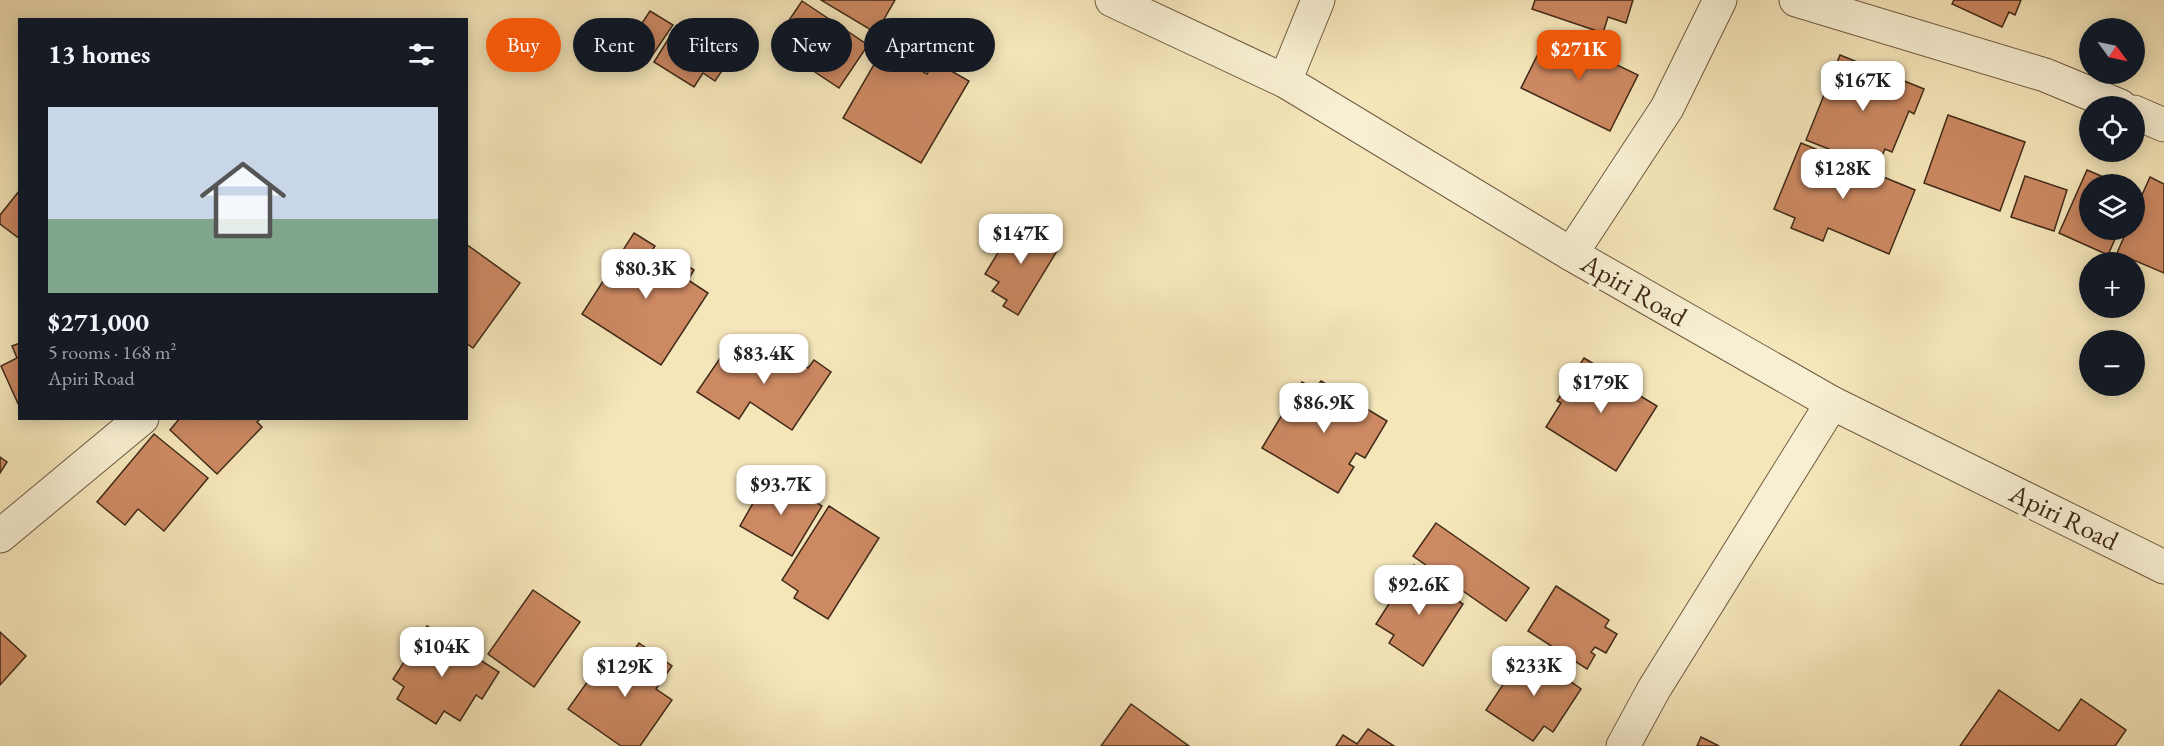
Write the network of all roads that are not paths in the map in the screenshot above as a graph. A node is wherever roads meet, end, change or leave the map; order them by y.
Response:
1 (1112, 0) edge
2 (1318, 0) edge
3 (1720, 0) edge
4 (1796, 0) edge
5 (1285, 81) junction
6 (2096, 96) edge
7 (2145, 117) edge
8 (2164, 125) edge
9 (1571, 254) junction
10 (1832, 403) junction
11 (140, 420) edge
12 (0, 536) edge
13 (2164, 567) edge
14 (1623, 746) edge

1 - 5 street, Apiri Road
2 - 5 street
3 - 9 street
4 - 6 street
5 - 9 street, Apiri Road
7 - 8 street
9 - 10 street, Apiri Road
10 - 13 street, Apiri Road
10 - 14 street
11 - 12 street

